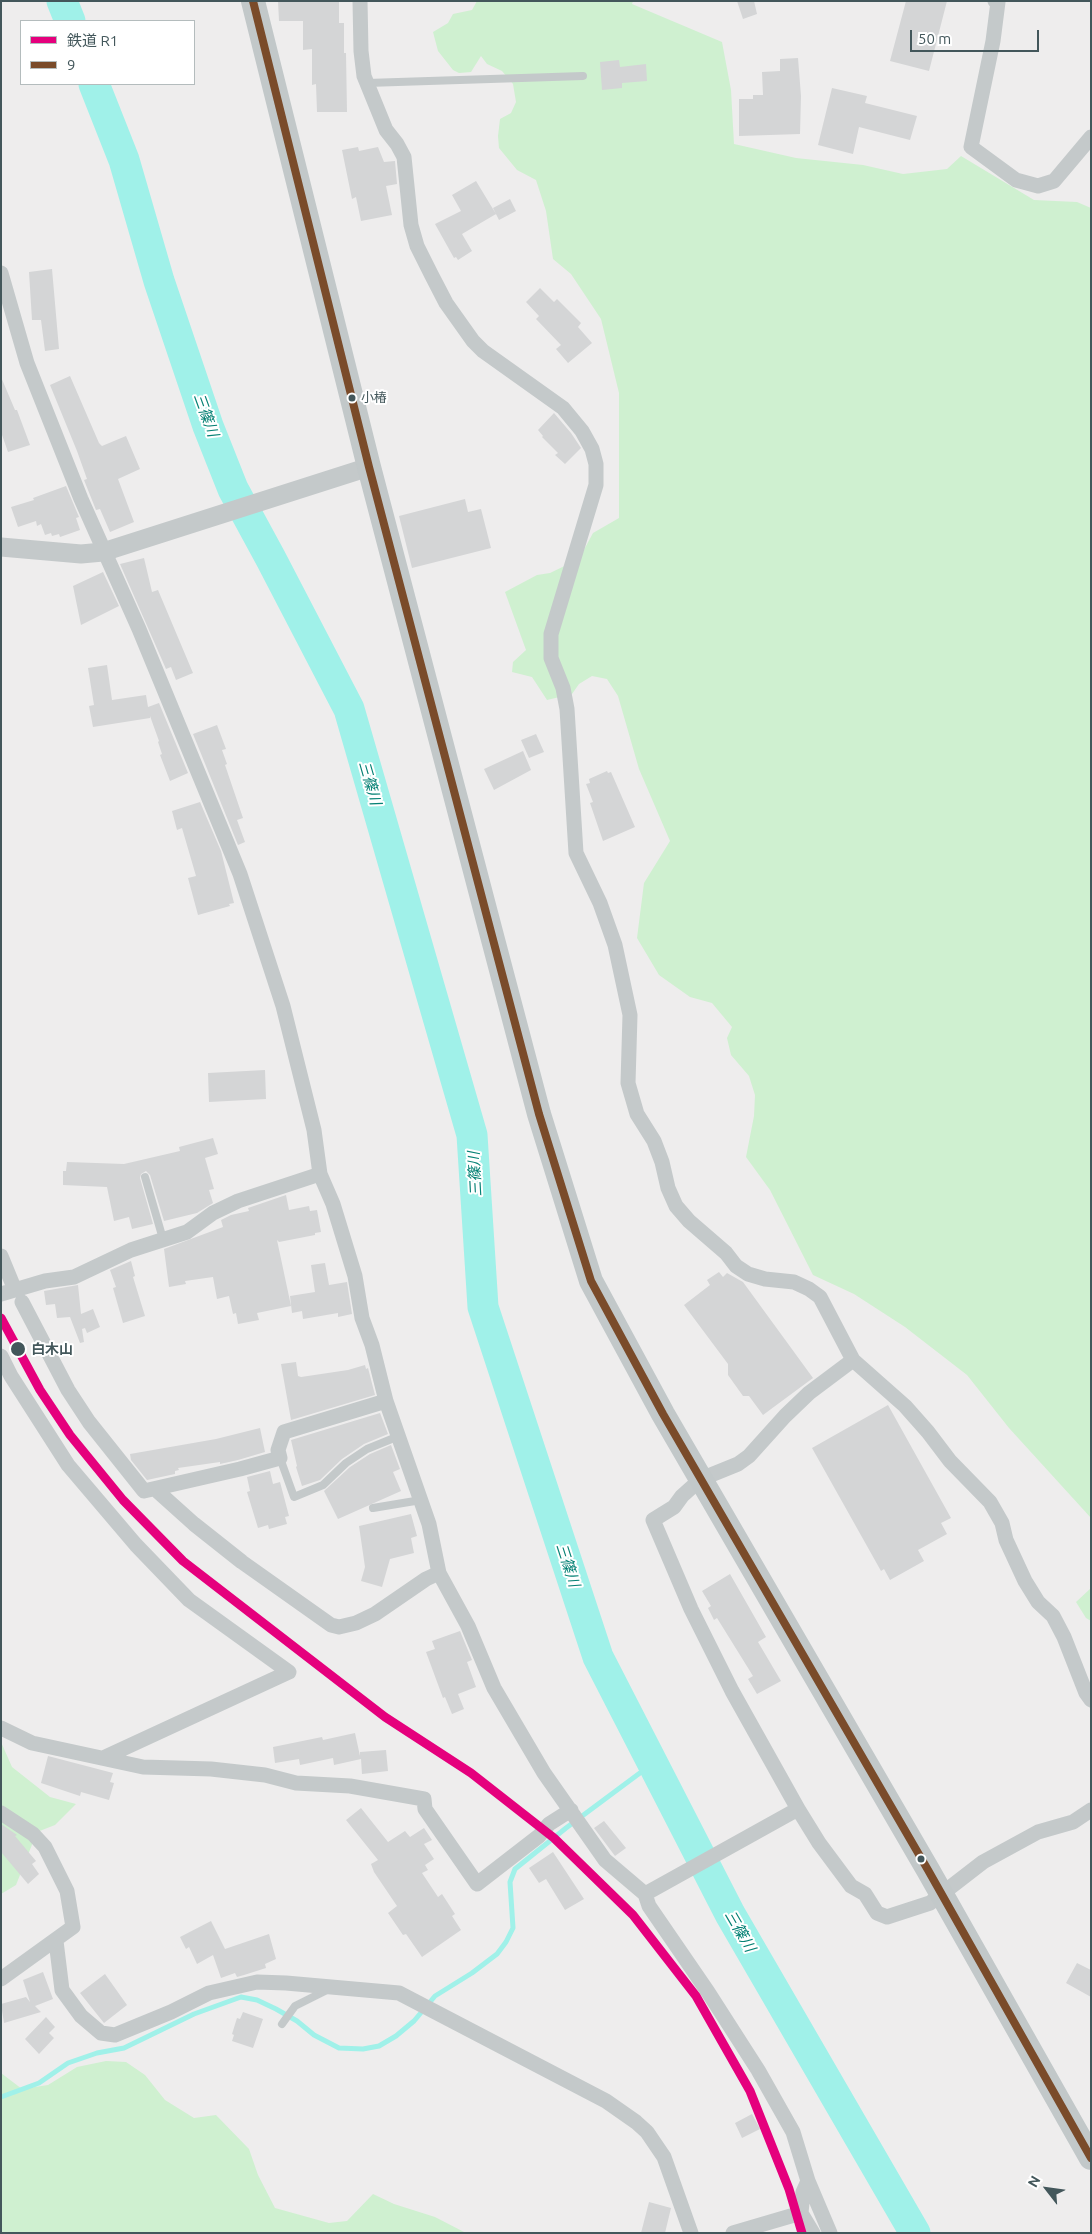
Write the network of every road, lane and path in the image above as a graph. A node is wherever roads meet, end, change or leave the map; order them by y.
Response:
1 (253, 1) edge
2 (360, 1) edge
3 (995, 1) edge
4 (583, 76) dead end
5 (367, 83) junction
6 (1091, 137) edge
7 (1, 273) edge
8 (369, 467) junction
9 (1, 547) edge
10 (103, 552) junction
11 (320, 1174) junction
12 (145, 1177) dead end
13 (162, 1239) junction
14 (1, 1256) edge
15 (13, 1296) edge
16 (1, 1356) edge
17 (853, 1360) junction
18 (386, 1401) junction
19 (399, 1436) junction
20 (280, 1458) junction
21 (701, 1479) junction
22 (155, 1489) junction
23 (421, 1500) junction
24 (373, 1508) dead end
25 (439, 1573) junction
26 (1091, 1700) edge
27 (1, 1728) edge
28 (103, 1758) junction
29 (571, 1810) junction
30 (1091, 1810) edge
31 (1, 1812) edge
32 (794, 1812) junction
33 (648, 1893) junction
34 (941, 1895) junction
35 (56, 1940) junction
36 (1, 1979) edge
37 (332, 1987) junction
38 (284, 2022) dead end
39 (1091, 2158) edge
40 (808, 2181) junction
41 (801, 2213) junction
42 (780, 2226) edge
43 (691, 2233) edge
44 (733, 2233) edge
45 (814, 2233) edge
46 (830, 2233) edge

1 - 8 main road
2 - 5 street
3 - 6 street
4 - 5 lane
5 - 17 street
7 - 10 street
8 - 10 street
8 - 21 main road
9 - 10 street
10 - 11 street
11 - 13 street
11 - 18 street
12 - 13 lane
13 - 15 street
14 - 15 street
15 - 22 street
16 - 28 street
17 - 21 street
17 - 26 street
18 - 19 street
18 - 20 street
19 - 20 lane
19 - 23 street
20 - 22 street
21 - 32 street
21 - 34 main road
22 - 25 street
23 - 24 lane
23 - 25 street
25 - 29 street
27 - 28 street
28 - 29 street
29 - 33 street
30 - 34 street
31 - 35 street
32 - 33 street
32 - 34 street
33 - 40 street
34 - 39 main road
35 - 36 street
35 - 37 street
37 - 38 lane
37 - 43 street
40 - 41 street
40 - 46 street
41 - 42 street
41 - 45 street
42 - 44 street

